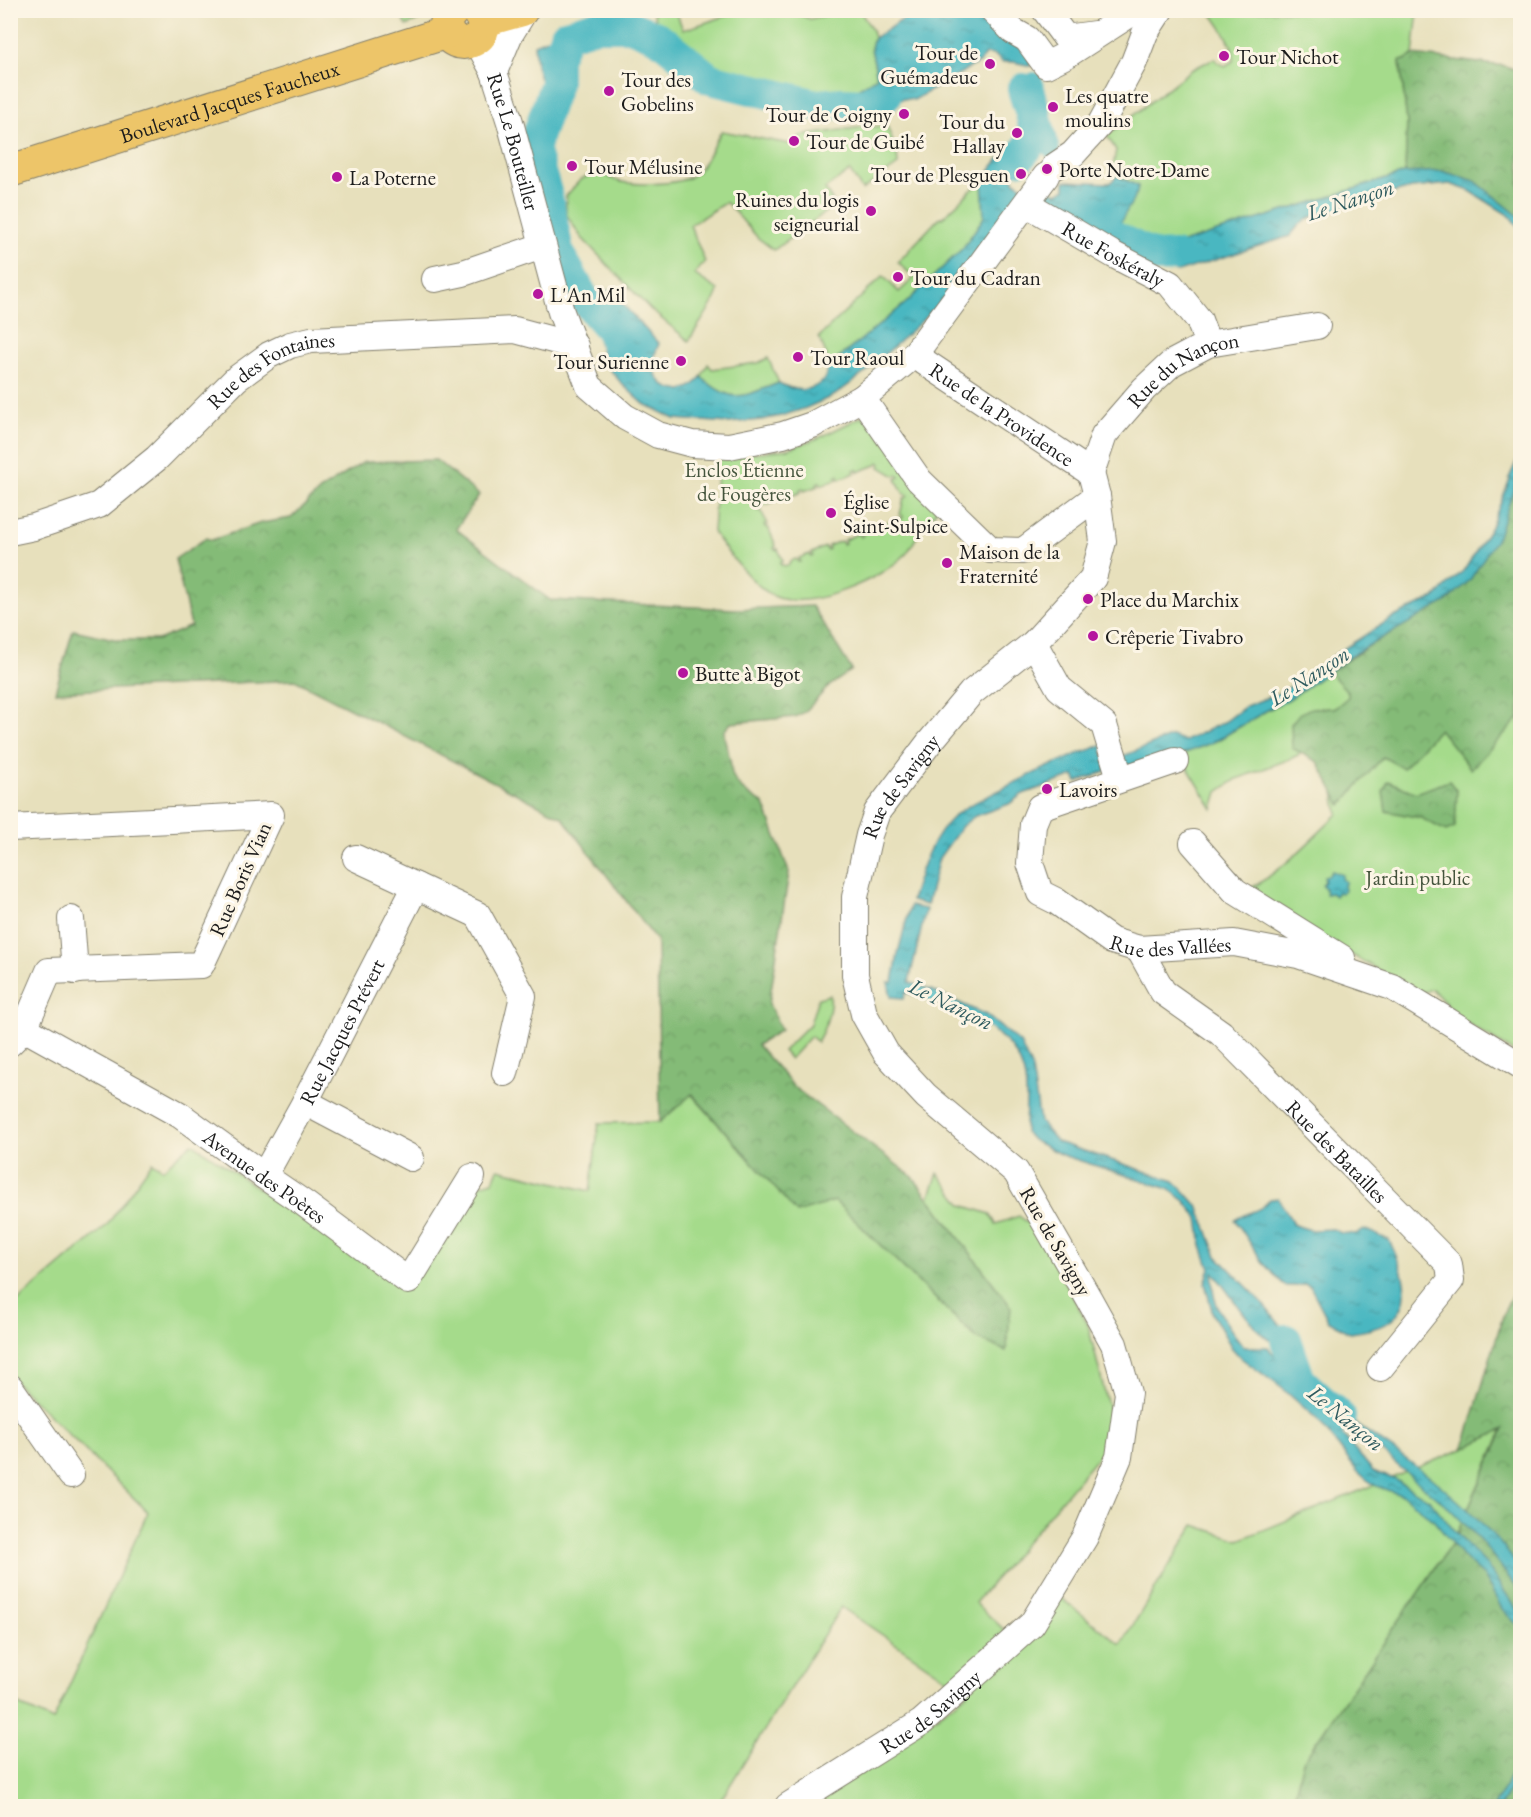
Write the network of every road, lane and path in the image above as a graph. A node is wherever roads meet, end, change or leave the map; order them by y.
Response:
1 (524, 10) edge
2 (993, 10) edge
3 (1045, 10) edge
4 (1136, 10) edge
5 (1160, 10) edge
6 (462, 19) edge
7 (1101, 33) junction
8 (494, 72) junction
9 (10, 171) edge
10 (1027, 204) junction
11 (542, 246) junction
12 (435, 279) dead end
13 (1317, 326) dead end
14 (1208, 344) junction
15 (575, 346) junction
16 (914, 355) junction
17 (862, 398) junction
18 (1094, 484) junction
19 (11, 533) edge
20 (1030, 646) junction
21 (1175, 761) dead end
22 (1119, 775) junction
23 (10, 828) edge
24 (1193, 843) dead end
25 (356, 858) dead end
26 (416, 886) junction
27 (71, 920) dead end
28 (1139, 949) junction
29 (75, 971) junction
30 (1392, 987) junction
31 (15, 1031) edge
32 (1521, 1065) edge
33 (505, 1073) dead end
34 (305, 1102) junction
35 (411, 1158) dead end
36 (264, 1176) junction
37 (472, 1177) dead end
38 (1380, 1368) dead end
39 (10, 1387) edge
40 (71, 1474) dead end
41 (788, 1806) edge

1 - 6 main road, Boulevard Jacques Faucheux
1 - 8 street
2 - 7 street
3 - 7 street
4 - 7 street
5 - 10 street, Rue Le Bouteiller
6 - 8 street, Rue Le Bouteiller
6 - 9 main road, Boulevard Jacques Faucheux
8 - 11 street, Rue Le Bouteiller
10 - 14 street, Rue Foskéraly
10 - 16 street, Rue Le Bouteiller
11 - 12 street
11 - 15 street, Rue Le Bouteiller
13 - 14 street, Rue du Nançon
14 - 18 street, Rue du Nançon
15 - 17 street, Rue Le Bouteiller
15 - 19 street, Rue des Fontaines
16 - 17 street, Rue Le Bouteiller
16 - 18 street, Rue de la Providence
17 - 18 street
18 - 20 street
20 - 22 street
20 - 41 street, Rue de Savigny
21 - 22 street, Rue des Vallées
22 - 28 street, Rue des Vallées
23 - 29 street, Rue Boris Vian
24 - 30 street
25 - 26 street
26 - 33 street
26 - 34 street, Rue Jacques Prévert
27 - 29 street
28 - 30 street, Rue des Vallées
28 - 38 street, Rue des Batailles
29 - 31 street, Rue Boris Vian
30 - 32 street, Rue des Vallées
31 - 36 street, Avenue des Poètes
34 - 35 street
34 - 36 street, Rue Jacques Prévert
36 - 37 street, Avenue des Poètes
39 - 40 street

